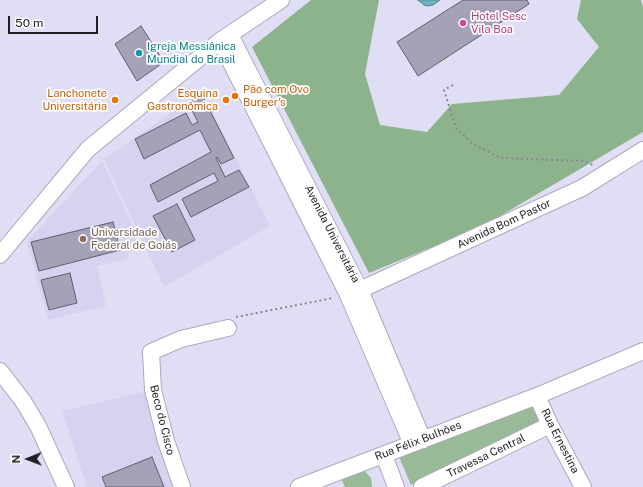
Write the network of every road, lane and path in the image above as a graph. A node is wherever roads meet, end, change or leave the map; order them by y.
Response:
1 (282, 0) edge
2 (225, 38) junction
3 (453, 85) dead end
4 (643, 150) edge
5 (609, 171) junction
6 (0, 255) edge
7 (354, 292) junction
8 (228, 328) joint
9 (643, 351) edge
10 (0, 371) edge
11 (537, 396) junction
12 (550, 425) junction
13 (418, 442) junction
14 (384, 455) junction
15 (66, 487) edge
16 (182, 487) edge
17 (300, 487) edge
18 (396, 487) edge
19 (422, 487) edge
20 (583, 487) edge

1 - 2 street
2 - 6 street
2 - 7 street, Avenida Universitária
3 - 5 path
4 - 5 street, Avenida Bom Pastor
5 - 7 street, Avenida Bom Pastor
7 - 8 path
7 - 13 street, Avenida Universitária
8 - 16 street, Beco do Cisco
9 - 11 street, Rua Félix Bulhões
10 - 15 street
11 - 12 street, Rua Ernestina
11 - 13 street, Rua Félix Bulhões
12 - 19 street, Travessa Central
12 - 20 street, Rua Ernestina
13 - 14 street, Rua Félix Bulhões
14 - 17 street, Rua Félix Bulhões
14 - 18 street

